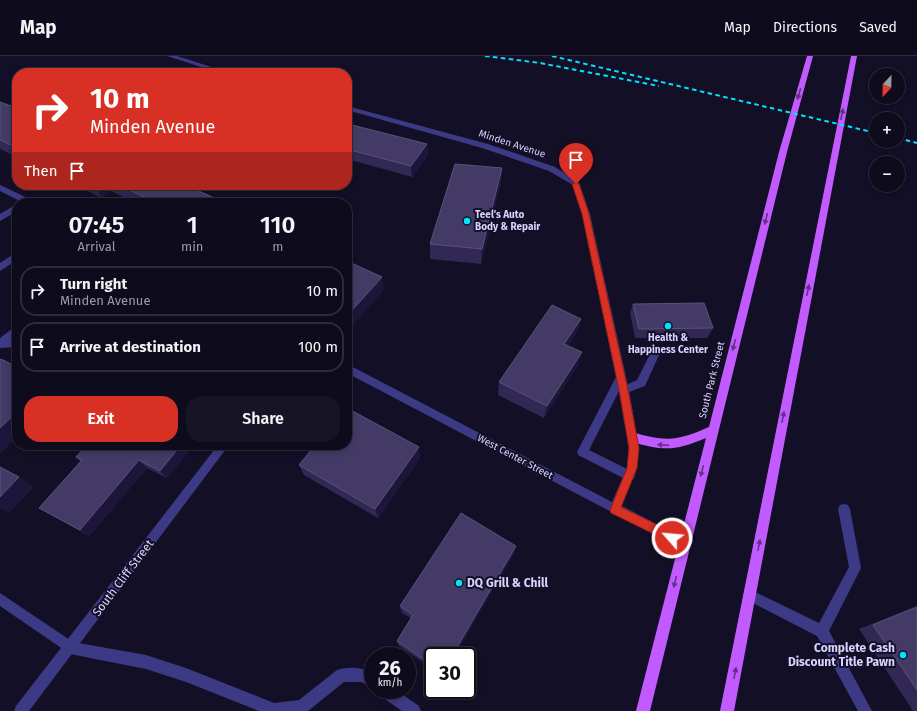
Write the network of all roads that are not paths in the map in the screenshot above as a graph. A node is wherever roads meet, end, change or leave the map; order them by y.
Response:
1 (170, 56) edge
2 (810, 56) edge
3 (854, 56) edge
4 (210, 68) edge
5 (352, 109) edge
6 (0, 188) edge
7 (19, 198) edge
8 (12, 210) edge
9 (0, 218) edge
10 (12, 259) edge
11 (0, 268) edge
12 (12, 333) edge
13 (0, 343) edge
14 (12, 343) edge
15 (655, 353) dead end
16 (352, 371) edge
17 (621, 378) junction
18 (624, 390) junction
19 (713, 430) junction
20 (632, 437) junction
21 (220, 450) edge
22 (629, 476) junction
23 (844, 509) dead end
24 (615, 510) junction
25 (684, 544) junction
26 (749, 595) junction
27 (0, 599) edge
28 (822, 631) junction
29 (70, 648) junction
30 (364, 675) edge
31 (397, 699) edge
32 (303, 709) edge
33 (21, 711) edge
34 (414, 711) edge
35 (643, 711) edge
36 (727, 711) edge
37 (865, 711) edge

1 - 4 street
2 -> 19 main road, South Park Street
26 -> 3 main road
5 - 17 street, Minden Avenue
6 - 7 street
8 - 9 street
10 - 11 street
12 - 13 street
13 - 14 street
15 - 18 street
16 - 24 street, West Center Street
17 - 18 street, Minden Avenue
17 - 22 street
18 - 20 street, Minden Avenue
19 -> 20 main road
19 -> 25 main road, South Park Street
20 - 22 street, Minden Avenue
21 - 29 street, South Cliff Street
22 - 24 street, Minden Avenue
23 - 28 street
24 - 25 street, West Center Street
25 -> 35 main road, South Park Street
26 - 28 street
36 -> 26 main road
27 - 29 street
28 - 37 street
29 - 32 street
29 - 33 street, South Cliff Street
30 - 32 street
31 - 34 street

